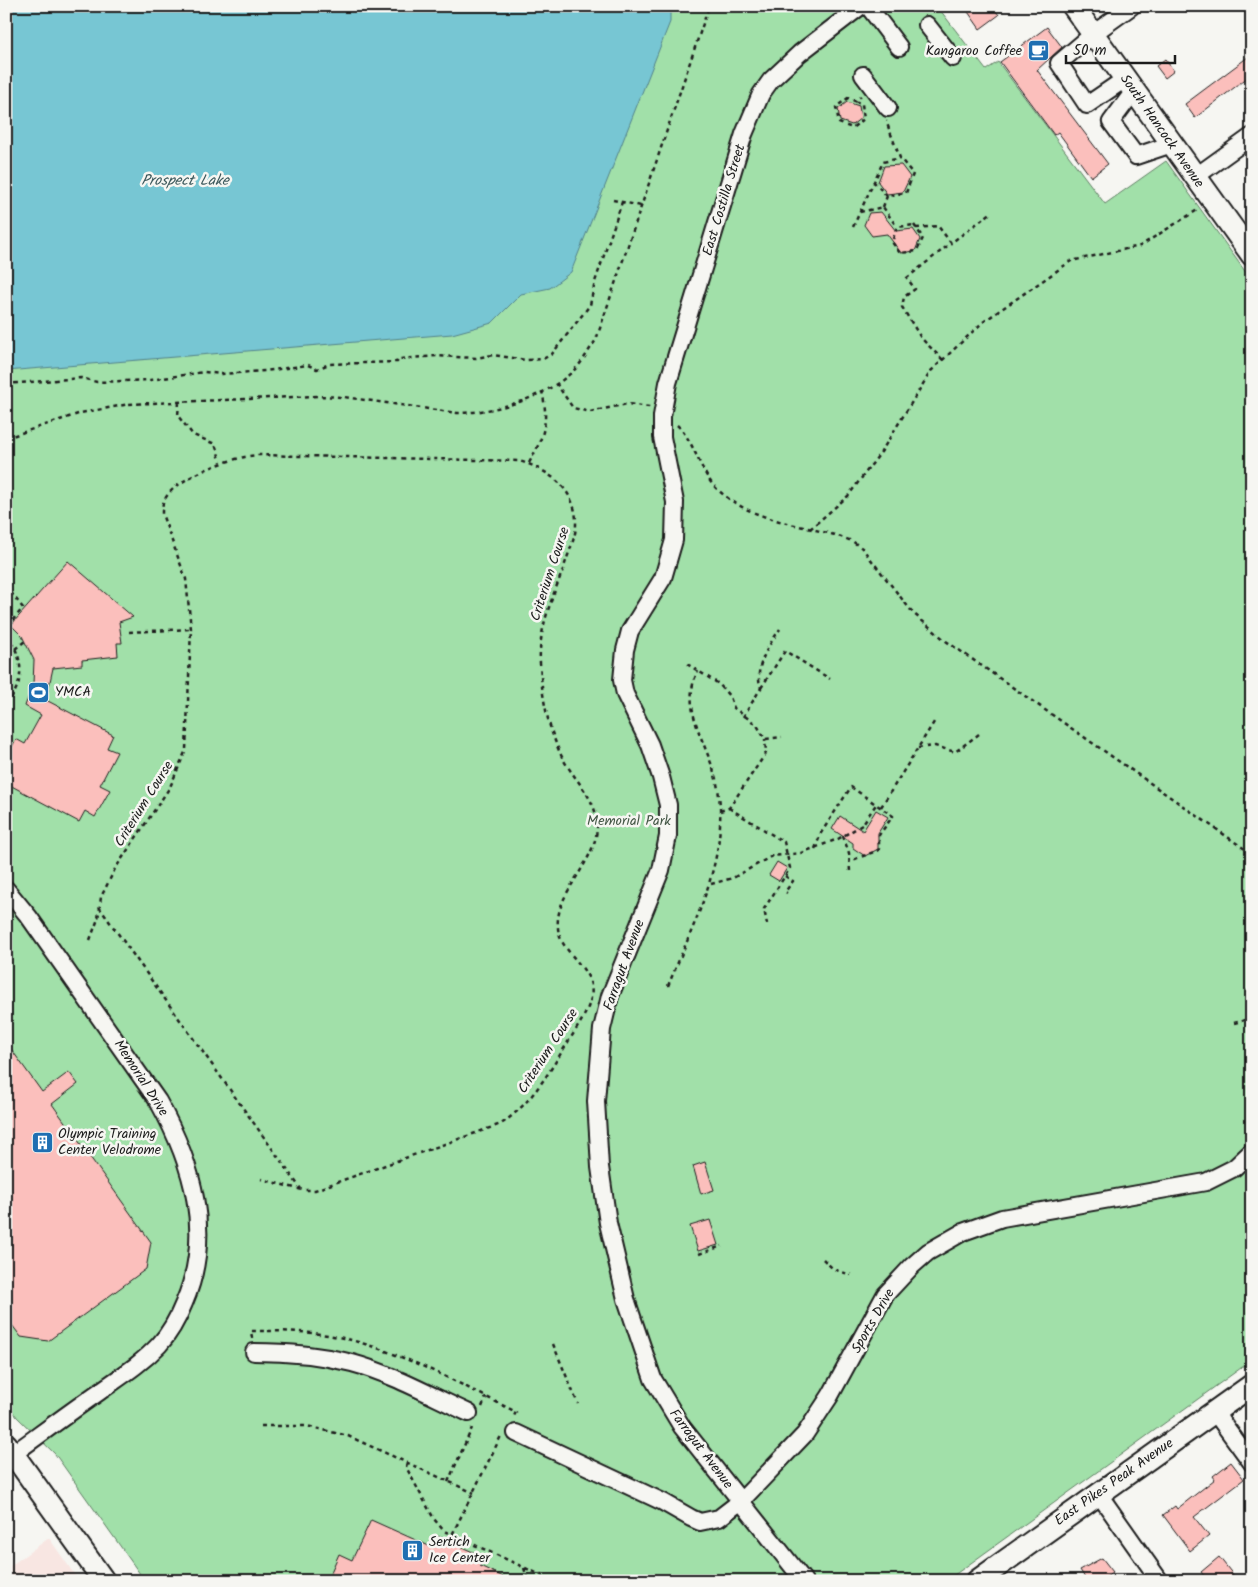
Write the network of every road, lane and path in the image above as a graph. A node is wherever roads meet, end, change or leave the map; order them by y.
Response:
1 (708, 6) edge
2 (861, 6) edge
3 (868, 6) edge
4 (1073, 6) edge
5 (1132, 6) edge
6 (927, 25) dead end
7 (1093, 34) junction
8 (899, 47) dead end
9 (953, 58) dead end
10 (867, 82) joint
11 (1130, 85) junction
12 (855, 100) junction
13 (886, 113) joint
14 (1252, 136) edge
15 (1172, 144) junction
16 (900, 158) junction
17 (1195, 177) junction
18 (873, 181) junction
19 (887, 196) junction
20 (613, 200) dead end
21 (1212, 201) junction
22 (622, 202) junction
23 (642, 206) junction
24 (884, 207) junction
25 (860, 212) junction
26 (992, 212) dead end
27 (853, 227) dead end
28 (897, 227) junction
29 (916, 228) junction
30 (951, 243) junction
31 (1252, 255) edge
32 (943, 360) junction
33 (556, 383) junction
34 (6, 384) edge
35 (542, 391) junction
36 (179, 402) junction
37 (662, 416) junction
38 (662, 437) joint
39 (6, 438) edge
40 (221, 462) junction
41 (529, 464) junction
42 (810, 529) junction
43 (6, 586) edge
44 (6, 628) edge
45 (191, 629) junction
46 (780, 629) dead end
47 (129, 632) dead end
48 (6, 636) edge
49 (25, 641) dead end
50 (15, 649) junction
51 (687, 664) dead end
52 (698, 671) junction
53 (830, 679) dead end
54 (761, 688) junction
55 (6, 704) edge
56 (743, 717) junction
57 (936, 719) dead end
58 (979, 734) dead end
59 (782, 737) dead end
60 (765, 739) junction
61 (918, 748) junction
62 (6, 749) edge
63 (10, 751) dead end
64 (877, 803) junction
65 (881, 807) junction
66 (729, 808) junction
67 (720, 811) junction
68 (843, 836) junction
69 (815, 849) junction
70 (787, 854) junction
71 (1252, 854) edge
72 (850, 861) junction
73 (850, 872) dead end
74 (785, 876) junction
75 (710, 884) junction
76 (6, 889) edge
77 (787, 893) dead end
78 (98, 907) junction
79 (767, 924) dead end
80 (90, 940) dead end
81 (668, 986) dead end
82 (1252, 990) edge
83 (1246, 991) dead end
84 (1252, 1018) edge
85 (1234, 1023) dead end
86 (1252, 1151) edge
87 (261, 1179) dead end
88 (302, 1190) junction
89 (722, 1246) dead end
90 (699, 1254) dead end
91 (823, 1259) dead end
92 (851, 1275) dead end
93 (554, 1344) dead end
94 (254, 1352) dead end
95 (1252, 1385) edge
96 (486, 1397) dead end
97 (578, 1404) dead end
98 (1214, 1411) junction
99 (474, 1416) junction
100 (261, 1426) dead end
101 (516, 1433) dead end
102 (10, 1449) edge
103 (407, 1463) junction
104 (1252, 1464) edge
105 (448, 1482) junction
106 (474, 1493) dead end
107 (1098, 1493) junction
108 (742, 1501) junction
109 (524, 1568) junction
110 (982, 1579) edge
111 (104, 1581) edge
112 (528, 1581) edge
113 (554, 1581) edge
114 (804, 1581) edge
115 (1160, 1581) edge

1 - 23 path
2 - 37 street, East Costilla Street
3 - 8 street
4 - 7 main road, South Hancock Avenue
5 - 7 street
6 - 9 street
7 - 11 main road, South Hancock Avenue
7 - 11 street
10 - 12 path
10 - 13 street
11 - 15 main road, South Hancock Avenue
11 - 15 street
12 - 12 path
13 - 16 path
14 - 17 street
15 - 17 main road, South Hancock Avenue
16 - 18 path
16 - 19 path
17 - 21 main road, South Hancock Avenue
18 - 19 path
18 - 25 path
19 - 24 path
20 - 22 path
21 - 31 main road, South Hancock Avenue
21 - 32 path
22 - 23 path
22 - 34 path
23 - 33 path
24 - 25 path
24 - 28 path
25 - 27 path
26 - 30 path
28 - 29 path
28 - 29 path
29 - 30 path
30 - 32 path
32 - 42 path
33 - 35 path
33 - 37 path
35 - 36 path
35 - 41 path
36 - 39 path
36 - 40 path
37 - 38 street, East Costilla Street
37 - 42 path
38 - 108 street, Farragut Avenue
40 - 41 path, Criterium Course
40 - 45 path, Criterium Course
41 - 88 path, Criterium Course
42 - 71 path
43 - 44 path
45 - 47 path
45 - 78 path, Criterium Course
46 - 54 path
48 - 50 path
49 - 50 path
50 - 55 path
51 - 52 path
52 - 56 path
52 - 67 path
53 - 54 path
54 - 56 path
56 - 60 path
57 - 61 path
58 - 61 path
59 - 60 path
60 - 66 path
61 - 65 path
62 - 63 path
64 - 65 path
64 - 68 path
64 - 69 path
65 - 72 path
66 - 67 path
66 - 70 path
67 - 75 path
68 - 69 path
68 - 72 path
69 - 70 path
70 - 74 path
70 - 75 path
72 - 73 path
74 - 77 path
74 - 79 path
75 - 81 path
76 - 102 street, Memorial Drive
78 - 80 path, Criterium Course
78 - 88 path
82 - 83 path
84 - 85 path
86 - 108 street, Sports Drive
87 - 88 path, Criterium Course
89 - 90 path
91 - 92 path
93 - 97 path
94 - 99 street
95 - 98 main road, East Pikes Peak Avenue
96 - 99 path
98 - 104 street
98 - 107 main road, East Pikes Peak Avenue
99 - 105 path
100 - 103 path
101 - 108 street, Sports Drive
102 - 111 main road
103 - 105 path
103 - 109 path
105 - 106 path
107 - 110 main road, East Pikes Peak Avenue
107 - 115 street
108 - 114 street, Farragut Avenue
109 - 112 path
109 - 113 path

